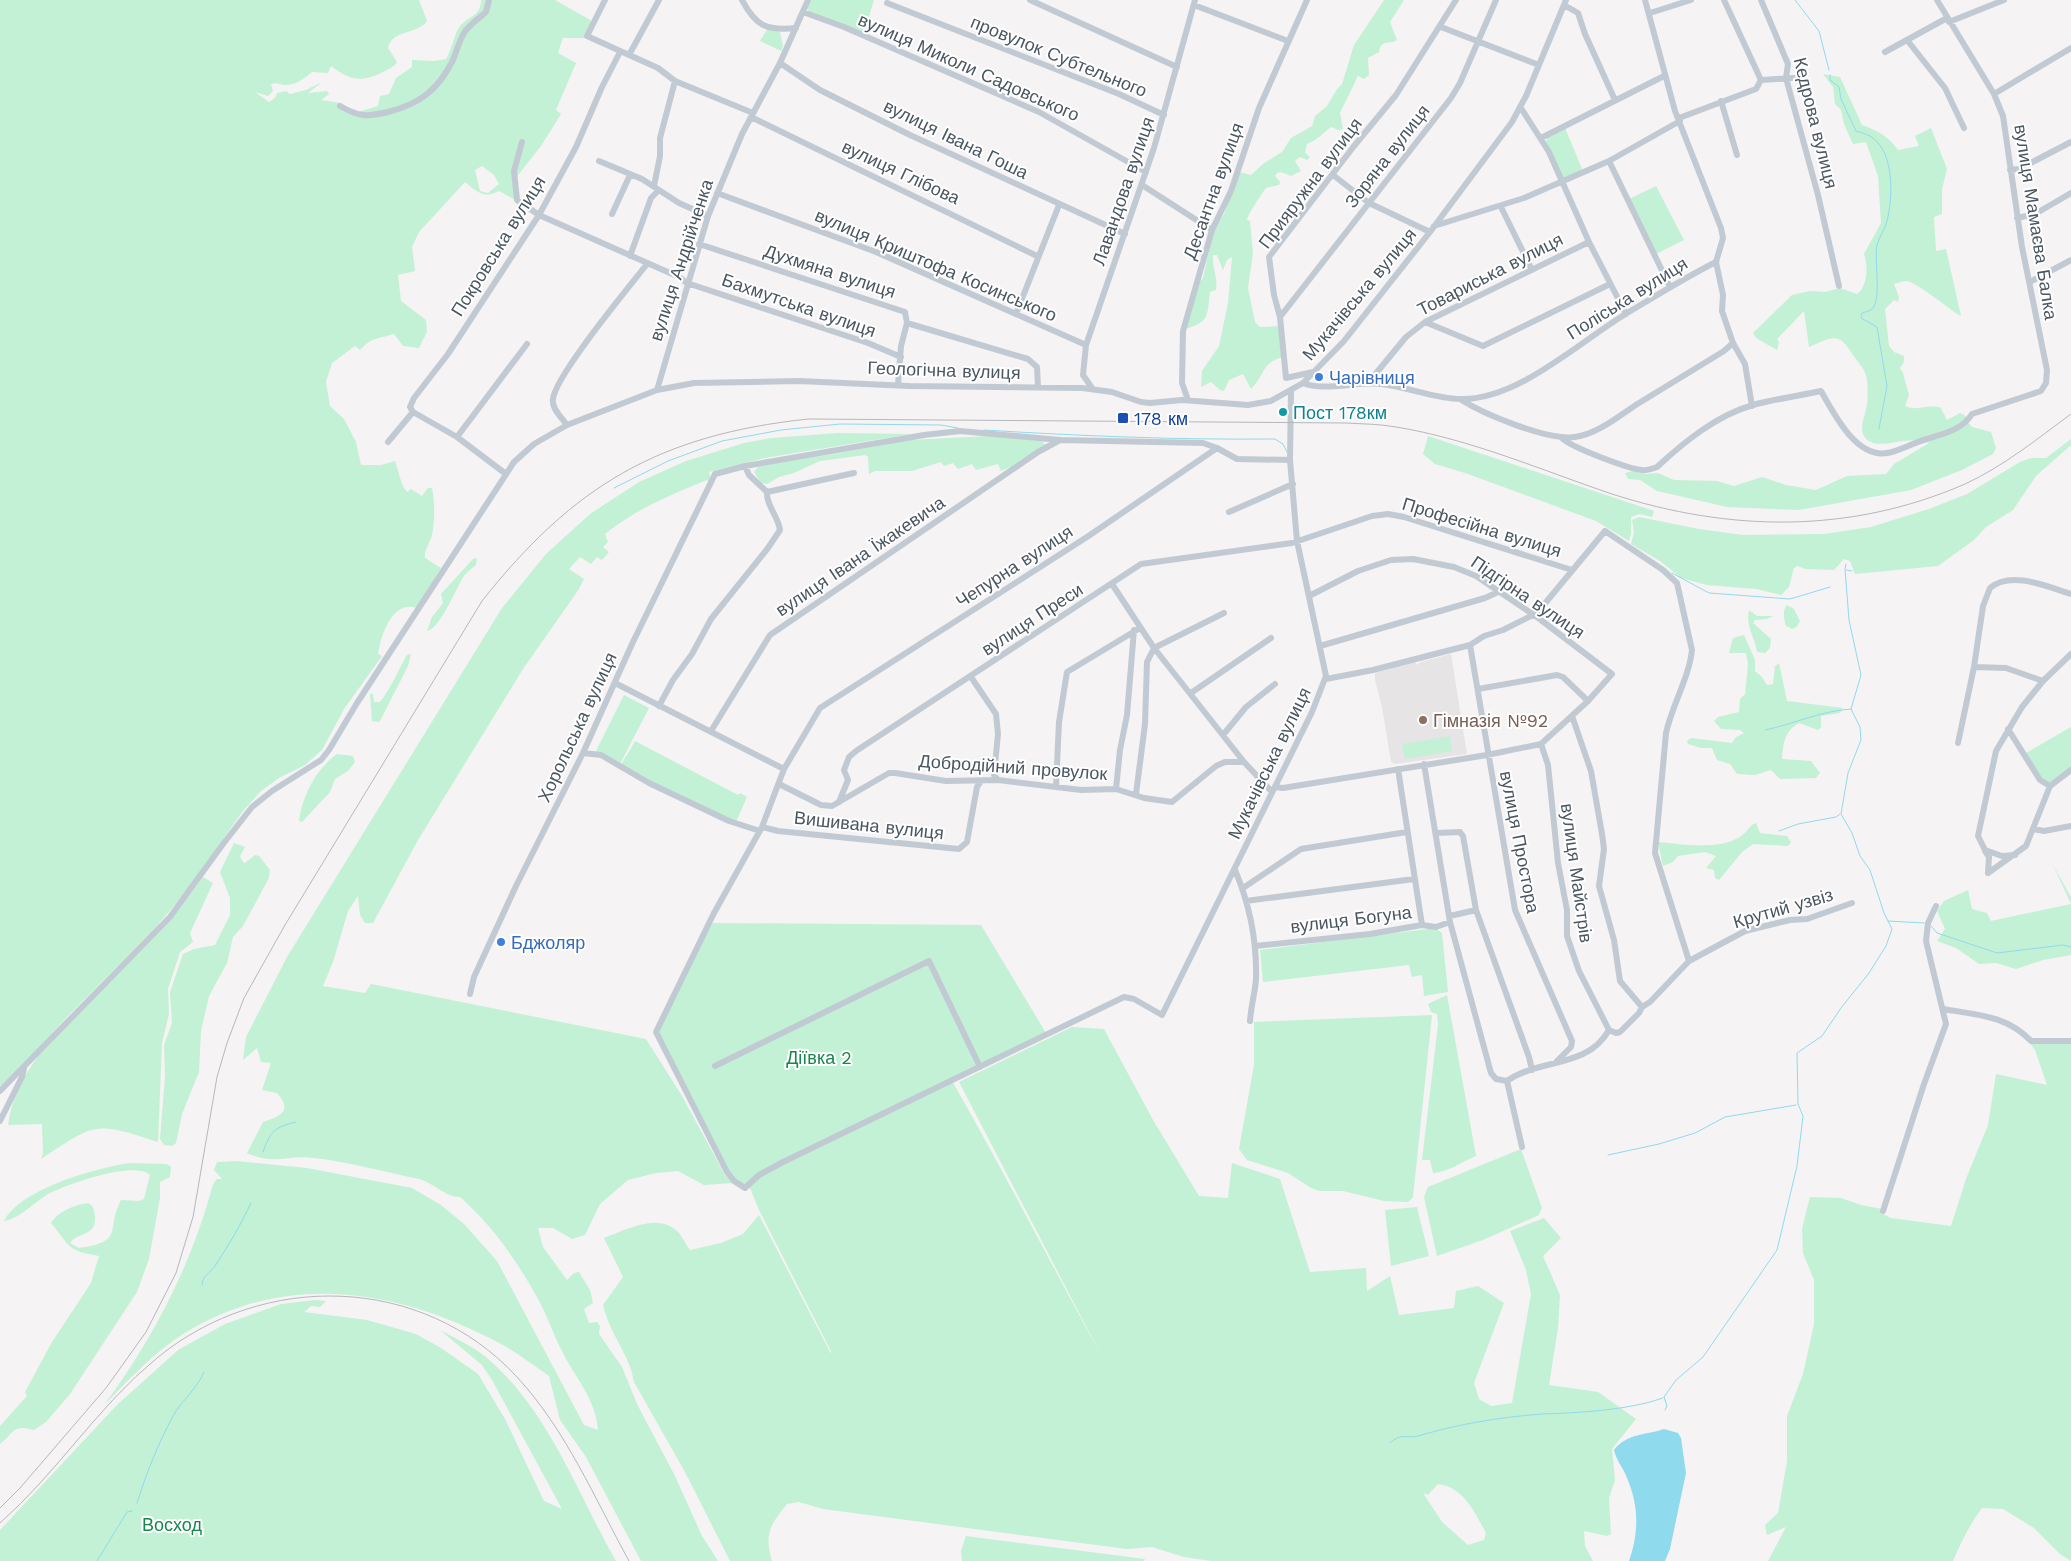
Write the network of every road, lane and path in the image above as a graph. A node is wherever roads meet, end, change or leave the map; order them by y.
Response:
1 (489, 0) edge
2 (605, 0) edge
3 (659, 0) edge
4 (742, 0) edge
5 (808, 0) edge
6 (1030, 0) edge
7 (1307, 0) edge
8 (1456, 0) edge
9 (1496, 0) edge
10 (1645, 0) edge
11 (1691, 0) edge
12 (1724, 0) edge
13 (1761, 0) edge
14 (1937, 0) edge
15 (2004, 0) edge
16 (1565, 2) edge
17 (887, 3) dead end
18 (1195, 3) edge
19 (803, 12) junction
20 (1650, 13) junction
21 (1948, 20) junction
22 (1441, 27) junction
23 (796, 28) junction
24 (1907, 40) junction
25 (1288, 42) junction
26 (1477, 42) junction
27 (2071, 48) edge
28 (620, 52) junction
29 (1885, 52) dead end
30 (628, 55) junction
31 (780, 63) junction
32 (1539, 65) junction
33 (1177, 67) junction
34 (1664, 76) junction
35 (1786, 78) junction
36 (1794, 78) dead end
37 (1761, 80) junction
38 (675, 81) junction
39 (1994, 94) junction
40 (1615, 100) junction
41 (1722, 102) junction
42 (340, 106) dead end
43 (1521, 108) junction
44 (752, 115) junction
45 (1164, 115) junction
46 (1680, 119) junction
47 (1964, 128) dead end
48 (1541, 138) junction
49 (522, 142) dead end
50 (2071, 142) edge
51 (1737, 155) dead end
52 (599, 161) dead end
53 (1609, 161) junction
54 (2010, 170) junction
55 (1146, 172) junction
56 (630, 175) junction
57 (1333, 175) junction
58 (1561, 182) junction
59 (1142, 185) junction
60 (656, 188) junction
61 (717, 193) junction
62 (2071, 194) edge
63 (1369, 203) junction
64 (1059, 205) junction
65 (1501, 207) junction
66 (1447, 209) junction
67 (539, 214) junction
68 (612, 214) dead end
69 (708, 216) junction
70 (2017, 218) junction
71 (1453, 221) junction
72 (1434, 226) junction
73 (1212, 230) junction
74 (1430, 232) junction
75 (1125, 234) junction
76 (1589, 242) junction
77 (699, 244) junction
78 (630, 256) junction
79 (1037, 256) junction
80 (2071, 260) edge
81 (1716, 262) junction
82 (647, 264) junction
83 (1532, 270) junction
84 (2030, 282) junction
85 (687, 283) junction
86 (1610, 284) junction
87 (1839, 286) dead end
88 (1670, 287) junction
89 (1016, 314) junction
90 (1626, 314) junction
91 (1280, 317) junction
92 (1425, 322) junction
93 (907, 323) junction
94 (1733, 343) junction
95 (527, 344) dead end
96 (1086, 345) junction
97 (901, 357) junction
98 (1315, 372) junction
99 (1303, 382) junction
100 (1368, 382) junction
101 (898, 385) junction
102 (1038, 387) junction
103 (1092, 388) junction
104 (657, 390) junction
105 (1291, 391) junction
106 (1460, 399) junction
107 (1188, 400) junction
108 (1752, 406) junction
109 (413, 412) junction
110 (568, 425) junction
111 (457, 437) junction
112 (1562, 438) junction
113 (1060, 440) junction
114 (388, 442) dead end
115 (1217, 448) junction
116 (1290, 460) junction
117 (746, 466) junction
118 (854, 473) dead end
119 (506, 474) junction
120 (1293, 484) junction
121 (768, 492) junction
122 (1229, 512) dead end
123 (1297, 541) junction
124 (1572, 570) junction
125 (1112, 584) junction
126 (1498, 592) junction
127 (2071, 594) edge
128 (1309, 596) junction
129 (1224, 613) dead end
130 (1534, 615) junction
131 (1137, 629) junction
132 (1271, 638) dead end
133 (1470, 645) junction
134 (1320, 646) junction
135 (1154, 648) junction
136 (2071, 654) edge
137 (1974, 668) junction
138 (971, 677) junction
139 (1326, 679) junction
140 (2042, 681) junction
141 (615, 683) junction
142 (1275, 684) dead end
143 (1478, 689) junction
144 (1191, 693) junction
145 (1588, 701) junction
146 (659, 706) junction
147 (1572, 716) junction
148 (2008, 728) junction
149 (711, 732) junction
150 (1224, 735) junction
151 (1958, 742) dead end
152 (1541, 744) junction
153 (583, 753) junction
154 (1488, 755) junction
155 (1244, 762) junction
156 (1424, 764) junction
157 (784, 769) junction
158 (1398, 769) junction
159 (2071, 770) edge
160 (998, 780) junction
161 (982, 781) junction
162 (779, 784) junction
163 (2050, 786) junction
164 (1056, 787) junction
165 (1116, 789) junction
166 (1274, 789) junction
167 (1136, 794) junction
168 (839, 802) junction
169 (2071, 826) edge
170 (761, 829) junction
171 (2033, 829) junction
172 (1407, 832) junction
173 (1436, 833) junction
174 (1984, 850) junction
175 (2015, 855) junction
176 (1235, 870) junction
177 (1414, 879) junction
178 (1243, 888) junction
179 (1246, 900) junction
180 (1852, 903) dead end
181 (1936, 906) dead end
182 (1476, 910) junction
183 (1450, 919) junction
184 (1422, 925) junction
185 (1436, 926) junction
186 (1453, 935) junction
187 (1255, 946) junction
188 (1689, 960) junction
189 (470, 994) dead end
190 (1642, 1007) junction
191 (1943, 1009) junction
192 (1250, 1021) dead end
193 (1609, 1030) junction
194 (2071, 1041) edge
195 (1556, 1061) junction
196 (715, 1066) dead end
197 (980, 1067) junction
198 (24, 1068) junction
199 (1532, 1070) junction
200 (1507, 1081) junction
201 (0, 1090) edge
202 (0, 1120) edge
203 (1522, 1147) dead end
204 (1883, 1211) dead end

1 - 42 street
2 - 28 street
3 - 30 street
4 - 23 street
5 - 19 street, вулиця Андрійченка
6 - 33 street
7 - 25 street, Десантна вулиця
8 - 22 street, Прияружна вулиця
9 - 26 street, Зоряна вулиця
10 - 20 street
11 - 20 street
12 - 37 street
13 - 35 street, Кедрова вулиця
14 - 21 street, вулиця Мамаєва Балка
15 - 21 street
16 - 32 street, Мукачівська вулиця
16 - 40 street
17 - 45 street, провулок Субтельного
18 - 25 street
18 - 33 street, Лавандова вулиця
19 - 23 street, вулиця Андрійченка
19 - 55 street, вулиця Миколи Садовського
20 - 34 street
21 - 24 street
21 - 39 street, вулиця Мамаєва Балка
22 - 26 street
22 - 57 street, Прияружна вулиця
23 - 31 street, вулиця Андрійченка
24 - 29 street
24 - 47 street
25 - 73 street, Десантна вулиця
26 - 32 street
26 - 63 street, Зоряна вулиця
27 - 39 street
28 - 30 street
28 - 67 street, Покровська вулиця
30 - 38 street
31 - 44 street, вулиця Андрійченка
31 - 64 street, вулиця Івана Гоша
32 - 43 street, Мукачівська вулиця
33 - 45 street, Лавандова вулиця
34 - 40 street
34 - 46 street
35 - 36 street
35 - 37 street
35 - 87 street, Кедрова вулиця
37 - 41 street
38 - 44 street
38 - 60 street
39 - 54 street, вулиця Мамаєва Балка
40 - 48 street
41 - 46 street
41 - 51 street
43 - 48 street
43 - 66 street, Мукачівська вулиця
44 - 61 street, вулиця Андрійченка
44 - 79 street, вулиця Глібова
45 - 55 street, Лавандова вулиця
46 - 53 street
46 - 81 street
48 - 58 street
49 - 67 street, Бахмутська вулиця
50 - 54 street
52 - 56 street
53 - 58 street
53 - 88 street
54 - 70 street, вулиця Мамаєва Балка
55 - 59 street, Лавандова вулиця
56 - 60 street
56 - 68 street
57 - 63 street
57 - 91 street, Прияружна вулиця
58 - 65 street
58 - 76 street
59 - 73 street
59 - 75 street, Лавандова вулиця
60 - 69 street
60 - 78 street
61 - 69 street, вулиця Андрійченка
61 - 89 street, вулиця Криштофа Косинського
62 - 70 street
63 - 74 street
63 - 91 street, Зоряна вулиця
64 - 75 street, вулиця Івана Гоша
64 - 79 street
65 - 71 street
65 - 83 street
66 - 71 street
66 - 72 street, Мукачівська вулиця
67 - 78 street, Бахмутська вулиця
67 - 109 street, Покровська вулиця
69 - 77 street, вулиця Андрійченка
70 - 84 street, вулиця Мамаєва Балка
71 - 72 street
72 - 74 street, Мукачівська вулиця
73 - 107 street, Десантна вулиця
74 - 98 street, Мукачівська вулиця
75 - 96 street, Лавандова вулиця
76 - 83 street, Товариська вулиця
76 - 86 street
77 - 85 street, вулиця Андрійченка
77 - 93 street, Духмяна вулиця
78 - 82 street, Бахмутська вулиця
79 - 89 street
80 - 84 street
81 - 88 street, Поліська вулиця
81 - 94 street
82 - 85 street, Бахмутська вулиця
82 - 110 street, вулиця Андрійченка
83 - 92 street, Товариська вулиця
84 - 108 street, вулиця Мамаєва Балка
85 - 97 street, Бахмутська вулиця
85 - 104 street, вулиця Андрійченка
86 - 90 street
86 - 92 street
88 - 90 street, Поліська вулиця
89 - 96 street, вулиця Криштофа Косинського
90 - 106 street, Поліська вулиця
91 - 98 street, Прияружна вулиця
92 - 100 street, Товариська вулиця
93 - 97 street
93 - 102 street, Духмяна вулиця
94 - 108 street
94 - 112 street
95 - 111 street
96 - 103 street, Лавандова вулиця
97 - 101 street
98 - 99 street, Мукачівська вулиця
99 - 100 street, Поліська вулиця
99 - 105 street, Мукачівська вулиця
100 - 106 street, Поліська вулиця
101 - 102 street, Геологічна вулиця
101 - 104 street, Геологічна вулиця
102 - 103 street, Геологічна вулиця
103 - 107 street, Геологічна вулиця
104 - 110 street
105 - 107 street, Геологічна вулиця
105 - 116 street, Мукачівська вулиця
106 - 112 street
108 - 112 street
109 - 111 street
109 - 114 street, Покровська вулиця
110 - 119 street
111 - 119 street
113 - 115 street
113 - 117 street
113 - 149 street, вулиця Івана Їжакевича
115 - 116 street
115 - 157 street, Чепурна вулиця
116 - 120 street, Мукачівська вулиця
117 - 121 street
117 - 141 street, Хорольська вулиця
118 - 121 street
119 - 198 street
120 - 122 street
120 - 123 street, Мукачівська вулиця
121 - 146 street
123 - 124 street, Професійна вулиця
123 - 125 street, вулиця Преси
123 - 128 street, Мукачівська вулиця
124 - 130 street
124 - 188 street
125 - 131 street
125 - 138 street, вулиця Преси
126 - 128 street, Підгірна вулиця
126 - 130 street, Підгірна вулиця
126 - 134 street
127 - 137 street
128 - 134 street, Мукачівська вулиця
129 - 135 street
130 - 133 street
130 - 145 street, Підгірна вулиця
131 - 135 street
131 - 164 street
131 - 165 street
132 - 144 street
133 - 139 street
133 - 143 street, вулиця Простора
134 - 139 street, Мукачівська вулиця
135 - 144 street
135 - 167 street
136 - 140 street
137 - 140 street
137 - 151 street
138 - 160 street
138 - 168 street, вулиця Преси
139 - 166 street, Мукачівська вулиця
140 - 148 street
141 - 146 street
141 - 153 street, Хорольська вулиця
142 - 150 street
143 - 145 street
143 - 154 street, вулиця Простора
144 - 150 street
145 - 147 street
146 - 149 street
147 - 152 street
147 - 190 street
148 - 163 street
148 - 174 street
149 - 157 street
150 - 155 street
152 - 154 street
152 - 193 street, вулиця Майстрів
153 - 170 street, Вишивана вулиця
153 - 189 street, Хорольська вулиця
154 - 156 street
154 - 195 street, вулиця Простора
155 - 166 street
155 - 167 street, Добродійний провулок
156 - 158 street
156 - 173 street
157 - 162 street, Чепурна вулиця
158 - 166 street
158 - 172 street
159 - 163 street
160 - 161 street, Добродійний провулок
160 - 164 street, Добродійний провулок
161 - 168 street, Добродійний провулок
161 - 170 street, Вишивана вулиця
162 - 168 street, Добродійний провулок
162 - 170 street, Чепурна вулиця
163 - 171 street
164 - 165 street, Добродійний провулок
165 - 167 street, Добродійний провулок
166 - 176 street, Мукачівська вулиця
169 - 171 street
170 - 197 street, Чепурна вулиця
171 - 175 street
172 - 177 street
172 - 178 street
173 - 182 street
173 - 183 street
174 - 175 street
174 - 175 street
176 - 178 street
176 - 197 street, Мукачівська вулиця
177 - 179 street
177 - 184 street
178 - 179 street
179 - 187 street
180 - 188 street, Крутий узвіз
181 - 191 street
182 - 183 street, вулиця Богуна
182 - 199 street
183 - 185 street, вулиця Богуна
183 - 186 street
184 - 185 street, вулиця Богуна
184 - 187 street, вулиця Богуна
185 - 186 street
186 - 200 street
187 - 192 street
188 - 190 street, Крутий узвіз
190 - 193 street, Крутий узвіз
191 - 194 street
191 - 204 street
193 - 195 street, Крутий узвіз
195 - 199 street, Крутий узвіз
196 - 197 street
198 - 201 street
198 - 202 street
199 - 200 street, Крутий узвіз
200 - 203 street

